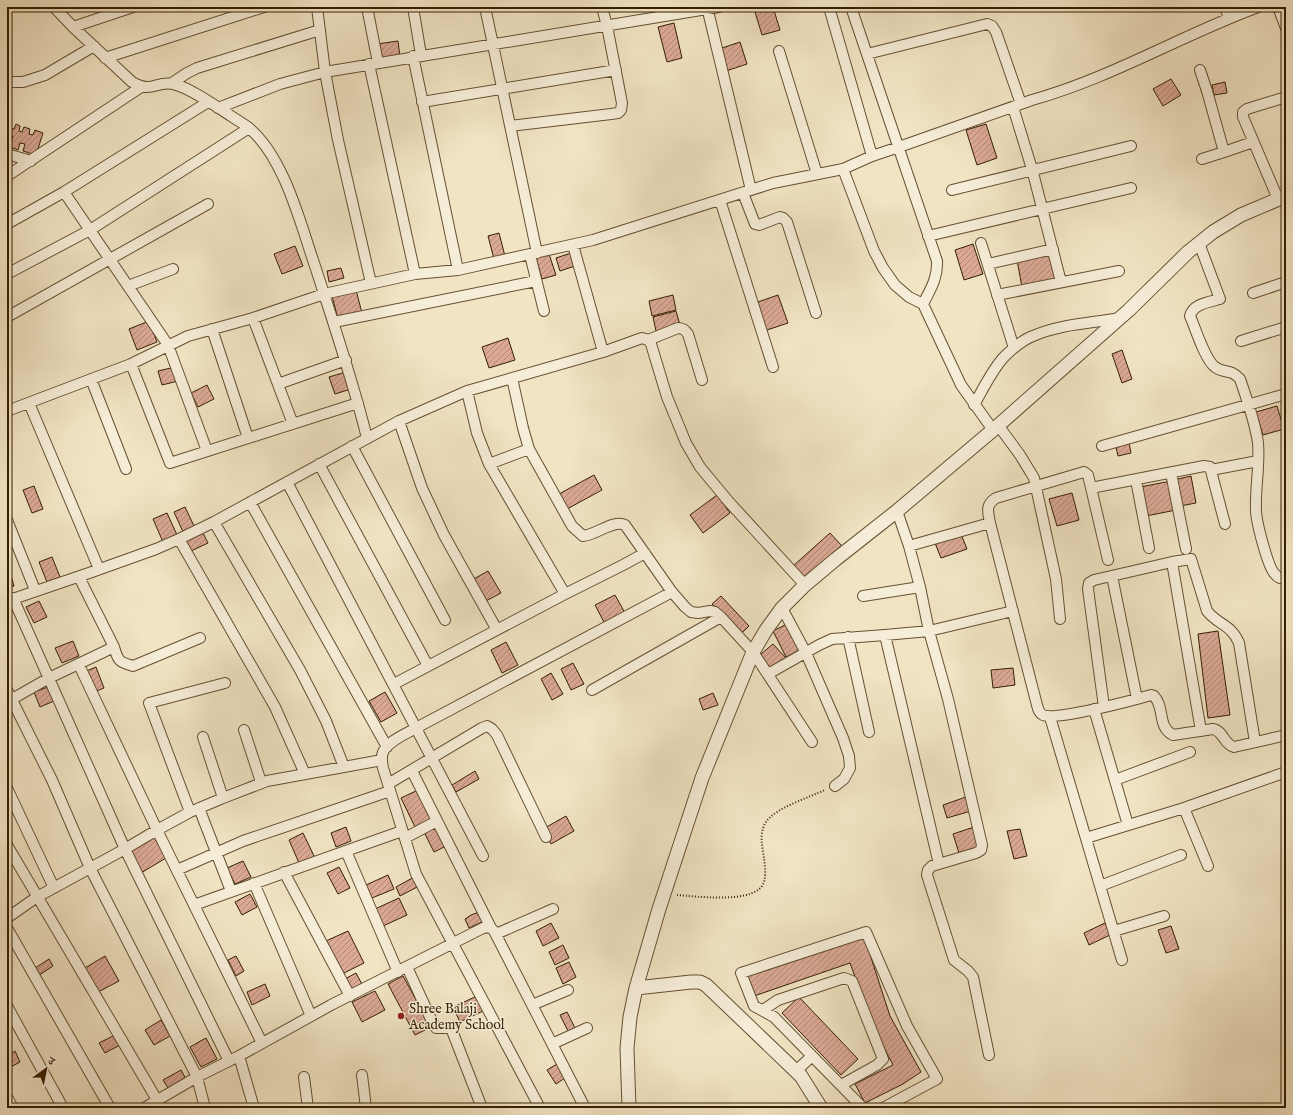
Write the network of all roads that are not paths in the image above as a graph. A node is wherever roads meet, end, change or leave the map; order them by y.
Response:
1 (54, 7) edge
2 (133, 7) edge
3 (264, 7) edge
4 (317, 7) edge
5 (367, 7) edge
6 (413, 7) edge
7 (485, 7) edge
8 (602, 7) edge
9 (719, 7) edge
10 (829, 7) edge
11 (851, 7) edge
12 (1225, 7) edge
13 (1258, 7) edge
14 (1278, 7) edge
15 (708, 8) edge
16 (1229, 18) junction
17 (607, 26) junction
18 (73, 27) junction
19 (1286, 28) edge
20 (320, 30) junction
21 (493, 44) junction
22 (94, 46) junction
23 (779, 51) dead end
24 (867, 54) junction
25 (417, 56) junction
26 (105, 58) junction
27 (374, 63) junction
28 (616, 70) junction
29 (1200, 70) dead end
30 (325, 72) junction
31 (7, 82) edge
32 (172, 83) junction
33 (141, 87) junction
34 (502, 89) junction
35 (1286, 97) edge
36 (208, 102) junction
37 (422, 102) junction
38 (1017, 105) junction
39 (218, 108) junction
40 (510, 126) junction
41 (249, 128) junction
42 (1253, 142) junction
43 (1131, 146) dead end
44 (899, 147) junction
45 (1224, 152) junction
46 (7, 154) edge
47 (872, 156) junction
48 (1202, 159) dead end
49 (31, 161) junction
50 (843, 169) junction
51 (1032, 169) junction
52 (817, 174) junction
53 (7, 176) edge
54 (1131, 188) dead end
55 (952, 190) dead end
56 (747, 191) junction
57 (64, 192) junction
58 (1282, 198) edge
59 (720, 200) junction
60 (208, 204) dead end
61 (1042, 208) junction
62 (7, 224) edge
63 (90, 230) junction
64 (928, 236) junction
65 (981, 243) dead end
66 (1199, 243) junction
67 (573, 245) junction
68 (1053, 249) junction
69 (533, 254) junction
70 (110, 259) junction
71 (988, 264) junction
72 (173, 269) dead end
73 (458, 270) junction
74 (1119, 271) dead end
75 (7, 274) edge
76 (415, 274) junction
77 (536, 281) junction
78 (1061, 282) junction
79 (1286, 282) edge
80 (371, 283) junction
81 (128, 286) junction
82 (324, 294) junction
83 (1253, 294) dead end
84 (997, 295) junction
85 (923, 304) junction
86 (544, 311) dead end
87 (816, 313) dead end
88 (7, 317) edge
89 (253, 318) junction
90 (1121, 318) junction
91 (334, 322) junction
92 (1286, 327) edge
93 (212, 329) junction
94 (648, 340) junction
95 (1240, 341) dead end
96 (168, 345) junction
97 (1014, 348) junction
98 (604, 352) junction
99 (346, 360) junction
100 (131, 364) junction
101 (773, 367) dead end
102 (512, 378) junction
103 (91, 379) junction
104 (702, 380) dead end
105 (278, 384) junction
106 (467, 392) junction
107 (1286, 394) edge
108 (29, 403) junction
109 (358, 403) junction
110 (974, 405) junction
111 (1248, 405) junction
112 (7, 411) edge
113 (399, 421) junction
114 (293, 424) junction
115 (995, 428) junction
116 (248, 438) junction
117 (367, 438) junction
118 (352, 446) junction
119 (1102, 446) dead end
120 (529, 449) junction
121 (207, 451) junction
122 (1258, 461) junction
123 (318, 464) junction
124 (489, 464) junction
125 (126, 469) dead end
126 (1211, 470) junction
127 (1171, 473) junction
128 (1136, 480) junction
129 (287, 482) junction
130 (1036, 486) junction
131 (1092, 488) junction
132 (250, 502) junction
133 (897, 511) junction
134 (7, 520) edge
135 (214, 522) junction
136 (990, 523) junction
137 (1225, 524) dead end
138 (179, 539) junction
139 (909, 546) junction
140 (1150, 548) dead end
141 (1186, 549) dead end
142 (645, 553) junction
143 (1108, 560) dead end
144 (1172, 562) junction
145 (99, 569) junction
146 (1112, 576) junction
147 (79, 577) junction
148 (1286, 578) edge
149 (805, 585) junction
150 (920, 587) junction
151 (35, 590) junction
152 (672, 592) junction
153 (565, 594) junction
154 (864, 596) dead end
155 (10, 599) edge
156 (782, 608) junction
157 (1013, 611) junction
158 (721, 616) junction
159 (1060, 618) dead end
160 (445, 620) dead end
161 (498, 630) junction
162 (929, 631) junction
163 (885, 635) junction
164 (848, 637) junction
165 (200, 638) dead end
166 (114, 647) junction
167 (753, 652) junction
168 (806, 653) junction
169 (79, 665) junction
170 (428, 666) junction
171 (768, 674) junction
172 (49, 678) junction
173 (225, 683) dead end
174 (394, 684) junction
175 (592, 690) dead end
176 (8, 697) edge
177 (1137, 699) junction
178 (1104, 707) junction
179 (1094, 709) junction
180 (1050, 716) junction
181 (416, 728) junction
182 (244, 730) dead end
183 (1201, 731) junction
184 (869, 732) dead end
185 (1282, 736) dead end
186 (203, 737) dead end
187 (812, 742) dead end
188 (1255, 742) junction
189 (387, 746) junction
190 (1190, 752) dead end
191 (432, 758) junction
192 (382, 760) junction
193 (344, 767) junction
194 (412, 771) junction
195 (1286, 772) edge
196 (305, 774) junction
197 (1115, 780) junction
198 (262, 782) junction
199 (835, 786) road end
200 (7, 788) edge
201 (389, 788) junction
202 (223, 798) junction
203 (199, 808) junction
204 (1184, 808) junction
205 (190, 812) junction
206 (437, 821) junction
207 (1128, 825) junction
208 (157, 830) junction
209 (404, 835) junction
210 (546, 837) dead end
211 (1086, 838) junction
212 (7, 845) edge
213 (125, 849) junction
214 (346, 851) junction
215 (216, 853) junction
216 (1181, 854) dead end
217 (483, 856) dead end
218 (939, 864) junction
219 (1208, 866) dead end
220 (90, 868) junction
221 (177, 870) junction
222 (284, 872) junction
223 (254, 883) junction
224 (1100, 886) junction
225 (54, 888) junction
226 (231, 891) junction
227 (37, 897) junction
228 (194, 905) junction
229 (553, 909) dead end
230 (1164, 916) dead end
231 (7, 918) edge
232 (7, 928) edge
233 (494, 931) junction
234 (1114, 931) junction
235 (452, 944) junction
236 (1122, 960) dead end
237 (403, 970) junction
238 (636, 988) junction
239 (568, 990) dead end
240 (350, 996) junction
241 (532, 1005) junction
242 (7, 1006) edge
243 (762, 1010) junction
244 (311, 1016) junction
245 (587, 1028) dead end
246 (262, 1043) junction
247 (552, 1044) junction
248 (989, 1055) dead end
249 (239, 1056) junction
250 (812, 1056) junction
251 (229, 1061) junction
252 (796, 1072) junction
253 (362, 1075) dead end
254 (304, 1076) dead end
255 (197, 1077) junction
256 (841, 1085) junction
257 (7, 1097) edge
258 (157, 1100) junction
259 (13, 1108) edge
260 (63, 1108) edge
261 (110, 1108) edge
262 (144, 1108) edge
263 (205, 1108) edge
264 (254, 1108) edge
265 (308, 1108) edge
266 (366, 1108) edge
267 (482, 1108) edge
268 (540, 1108) edge
269 (585, 1108) edge
270 (629, 1108) edge
271 (821, 1108) edge
272 (863, 1108) edge
273 (883, 1108) edge

1 - 18 street
2 - 18 street
3 - 26 street
4 - 20 street
5 - 27 street
6 - 25 street
7 - 21 street
8 - 17 street
9 - 15 street
10 - 47 street
11 - 24 street
12 - 16 street
13 - 16 street
14 - 19 street
15 - 17 street
15 - 56 street
16 - 38 street
17 - 21 street
17 - 28 street
18 - 22 street
20 - 30 street
20 - 32 street
21 - 25 street
21 - 34 street
22 - 26 street
22 - 31 street
23 - 52 street
24 - 38 street
24 - 44 street
25 - 27 street
25 - 37 street
26 - 33 street
27 - 30 street
27 - 76 street
28 - 34 street
28 - 40 street
29 - 45 street
30 - 39 street
30 - 80 street
32 - 33 street
32 - 36 street
33 - 49 street
34 - 37 street
34 - 40 street
35 - 42 street
36 - 39 street
36 - 57 street
37 - 73 street
38 - 44 street
38 - 51 street
39 - 41 street
40 - 69 street
41 - 63 street
41 - 82 street
42 - 45 street
42 - 58 street
43 - 51 street
44 - 47 street
44 - 64 street
45 - 48 street
46 - 49 street
47 - 50 street
49 - 53 street
50 - 52 street
50 - 85 street
51 - 55 street
51 - 61 street
52 - 56 street
54 - 61 street
56 - 59 street
56 - 87 street
57 - 62 street
57 - 63 street
58 - 66 street
59 - 67 street
59 - 101 street
60 - 70 street
61 - 64 street
61 - 68 street
63 - 70 street
63 - 75 street
64 - 85 street
65 - 71 street
66 - 90 street
66 - 111 street
67 - 69 street
67 - 98 street
68 - 71 street
68 - 78 street
69 - 73 street
69 - 77 street
70 - 81 street
70 - 88 street
71 - 84 street
72 - 81 street
73 - 76 street
74 - 78 street
76 - 80 street
77 - 86 street
77 - 91 street
78 - 84 street
79 - 83 street
80 - 82 street
81 - 96 street
82 - 89 street
82 - 91 street
84 - 97 street
85 - 110 street
89 - 93 street
89 - 105 street
90 - 97 street
90 - 115 street
91 - 99 street
92 - 95 street
93 - 96 street
93 - 116 street
94 - 98 street
94 - 104 street
94 - 149 street
96 - 100 street
96 - 121 street
97 - 110 street
98 - 102 street
99 - 105 street
99 - 109 street
100 - 103 street
100 - 121 street
102 - 106 street
102 - 120 street
103 - 108 street
103 - 125 street
105 - 114 street
106 - 113 street
106 - 124 street
107 - 111 street
108 - 112 street
108 - 145 street
109 - 114 street
109 - 117 street
110 - 115 street
111 - 119 street
111 - 122 street
113 - 117 street
113 - 161 street
114 - 116 street
115 - 130 street
115 - 133 street
116 - 121 street
117 - 118 street
118 - 123 street
118 - 160 street
120 - 124 street
120 - 142 street
122 - 126 street
122 - 148 street
123 - 129 street
123 - 170 street
124 - 153 street
126 - 127 street
126 - 137 street
127 - 128 street
127 - 141 street
128 - 131 street
128 - 140 street
129 - 132 street
129 - 174 street
130 - 131 street
130 - 136 street
130 - 159 street
131 - 143 street
132 - 135 street
132 - 189 street
133 - 139 street
133 - 149 street
134 - 151 street
135 - 138 street
135 - 193 street
136 - 139 street
136 - 157 street
138 - 145 street
138 - 196 street
139 - 150 street
142 - 152 street
142 - 153 street
144 - 146 street
144 - 183 street
144 - 188 street
145 - 147 street
146 - 177 street
146 - 178 street
147 - 151 street
147 - 166 street
149 - 156 street
150 - 154 street
150 - 162 street
151 - 155 street
152 - 158 street
152 - 181 street
153 - 161 street
155 - 172 street
156 - 167 street
156 - 168 street
157 - 162 street
157 - 180 street
158 - 167 street
158 - 175 street
161 - 170 street
162 - 163 street
162 - 218 street
163 - 164 street
163 - 218 street
164 - 168 street
164 - 184 street
165 - 166 street
166 - 169 street
167 - 171 street
167 - 238 street
168 - 171 street
168 - 199 street
169 - 172 street
169 - 208 street
170 - 174 street
171 - 187 street
172 - 176 street
172 - 213 street
173 - 205 street
174 - 181 street
176 - 220 street
177 - 178 street
177 - 183 street
178 - 179 street
179 - 180 street
179 - 197 street
180 - 211 street
181 - 189 street
181 - 191 street
182 - 198 street
183 - 188 street
185 - 188 street
186 - 202 street
189 - 192 street
190 - 197 street
191 - 194 street
191 - 210 street
191 - 217 street
192 - 193 street
192 - 201 street
193 - 196 street
194 - 201 street
194 - 206 street
195 - 204 street
196 - 198 street
197 - 207 street
198 - 202 street
200 - 225 street
201 - 209 street
201 - 215 street
202 - 203 street
203 - 205 street
203 - 215 street
204 - 207 street
204 - 219 street
205 - 208 street
206 - 209 street
206 - 233 street
207 - 211 street
208 - 213 street
208 - 221 street
209 - 214 street
209 - 235 street
211 - 224 street
212 - 227 street
213 - 220 street
213 - 251 street
214 - 222 street
214 - 237 street
215 - 221 street
215 - 226 street
216 - 224 street
218 - 248 street
220 - 225 street
220 - 255 street
221 - 228 street
222 - 223 street
222 - 240 street
223 - 226 street
223 - 244 street
224 - 234 street
225 - 227 street
226 - 228 street
227 - 231 street
227 - 258 street
228 - 246 street
229 - 233 street
230 - 234 street
232 - 261 street
233 - 235 street
233 - 241 street
234 - 236 street
235 - 237 street
235 - 268 street
237 - 240 street
237 - 267 street
238 - 252 street
238 - 270 street
239 - 241 street
240 - 244 street
241 - 247 street
242 - 260 street
243 - 250 street
243 - 256 street
243 - 273 street
244 - 246 street
245 - 247 street
246 - 249 street
247 - 269 street
249 - 251 street
249 - 264 street
250 - 252 street
250 - 256 street
251 - 255 street
252 - 271 street
253 - 266 street
254 - 265 street
255 - 258 street
255 - 263 street
256 - 272 street
257 - 259 street
258 - 262 street

